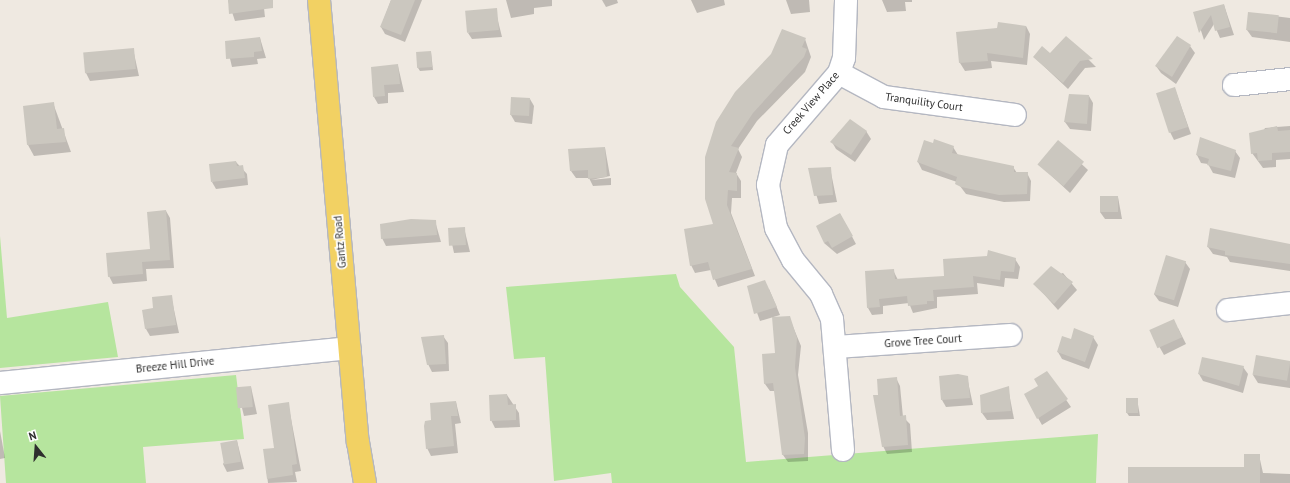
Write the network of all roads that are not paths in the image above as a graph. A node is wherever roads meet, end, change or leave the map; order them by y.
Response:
1 (319, 0) edge
2 (846, 0) edge
3 (839, 73) junction
4 (1290, 79) edge
5 (1234, 85) dead end
6 (1015, 115) dead end
7 (1290, 304) edge
8 (1228, 310) dead end
9 (1011, 335) dead end
10 (836, 347) junction
11 (349, 348) junction
12 (0, 383) edge
13 (843, 450) dead end
14 (365, 483) edge

1 - 11 main road, Gantz Road
2 - 3 street, Creek View Place
3 - 6 street, Tranquility Court
3 - 10 street, Creek View Place
4 - 5 street
7 - 8 street
9 - 10 street, Grove Tree Court
10 - 13 street, Creek View Place
11 - 12 street, Breeze Hill Drive
11 - 14 main road, Gantz Road

